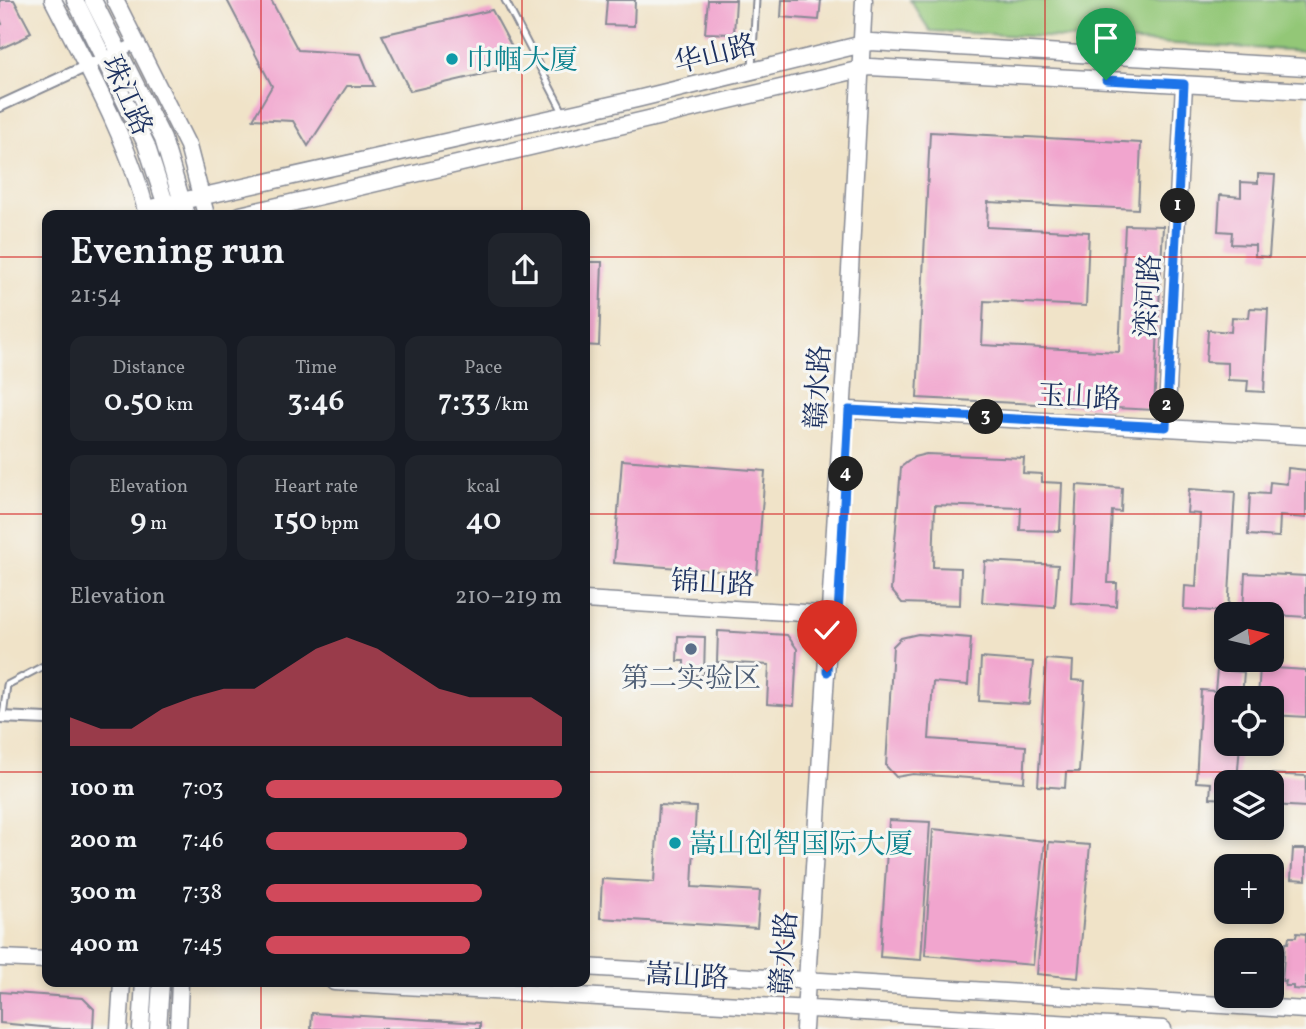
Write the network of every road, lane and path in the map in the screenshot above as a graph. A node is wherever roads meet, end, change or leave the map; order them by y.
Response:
1 (53, 0) edge
2 (75, 0) edge
3 (93, 0) edge
4 (115, 0) edge
5 (505, 0) edge
6 (756, 0) edge
7 (864, 0) edge
8 (873, 0) edge
9 (137, 43) junction
10 (866, 43) junction
11 (112, 55) junction
12 (88, 67) junction
13 (1306, 67) edge
14 (865, 68) junction
15 (751, 71) junction
16 (1184, 84) junction
17 (1306, 91) edge
18 (0, 106) edge
19 (565, 115) junction
20 (202, 195) junction
21 (176, 209) edge
22 (146, 210) edge
23 (205, 210) edge
24 (261, 210) edge
25 (849, 410) junction
26 (1166, 427) junction
27 (1306, 436) edge
28 (590, 600) edge
29 (834, 615) junction
30 (42, 667) edge
31 (1, 717) edge
32 (42, 719) edge
33 (0, 958) edge
34 (42, 960) edge
35 (590, 967) edge
36 (812, 982) junction
37 (122, 987) edge
38 (144, 987) edge
39 (161, 987) edge
40 (180, 987) edge
41 (426, 987) edge
42 (810, 1008) junction
43 (1306, 1010) edge
44 (1067, 1026) edge
45 (119, 1029) edge
46 (141, 1029) edge
47 (158, 1029) edge
48 (178, 1029) edge
49 (804, 1029) edge
50 (814, 1029) edge
51 (1163, 1029) edge

1 - 12 main road, 珠江路
2 - 11 main road, 珠江路
3 - 11 main road, 珠江路
4 - 9 main road, 珠江路
5 - 19 lane
6 - 15 lane
7 - 10 main road, 赣水路
8 - 10 main road, 赣水路
9 - 11 street
9 - 20 main road, 珠江路
10 - 13 main road, 华山路
10 - 14 main road, 赣水路
10 - 15 main road, 华山路
11 - 12 street
11 - 21 main road, 珠江路
12 - 18 street
12 - 22 main road, 珠江路
14 - 16 main road, 华山路
14 - 24 main road, 华山路
14 - 25 main road, 赣水路
14 - 29 main road, 赣水路
15 - 19 main road, 华山路
16 - 17 main road, 华山路
16 - 26 main road, 滦河路
19 - 20 main road, 华山路
20 - 21 main road, 华山路
20 - 23 main road, 珠江路
25 - 26 main road, 玉山路
25 - 29 main road, 赣水路
26 - 27 main road, 玉山路
28 - 29 main road, 锦山路
29 - 36 main road, 赣水路
30 - 31 lane
31 - 32 street
33 - 34 main road
35 - 36 main road, 嵩山路
36 - 42 main road, 赣水路
36 - 43 main road, 嵩山路
37 - 45 main road
38 - 46 main road
39 - 47 main road
40 - 48 main road
41 - 42 main road, 嵩山路
42 - 44 main road, 嵩山路
42 - 49 main road, 赣水路
42 - 50 main road, 赣水路
44 - 51 main road, 嵩山路

